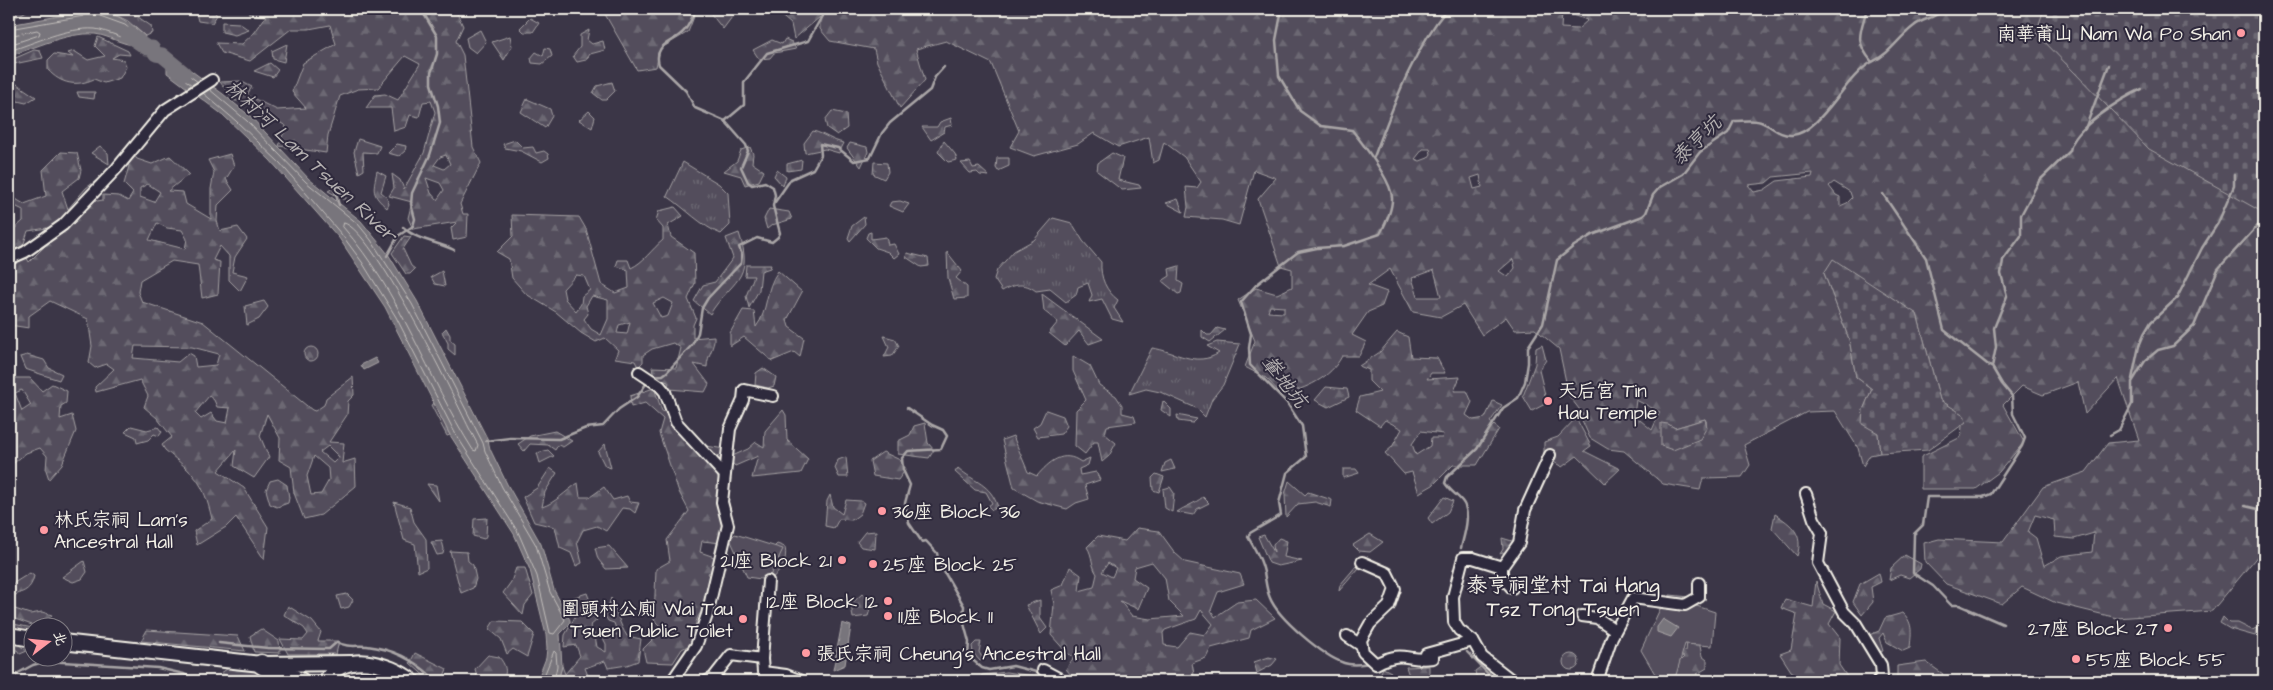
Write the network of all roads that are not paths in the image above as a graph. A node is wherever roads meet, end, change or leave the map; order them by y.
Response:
1 (212, 80) dead end
2 (9, 259) edge
3 (646, 376) dead end
4 (773, 396) dead end
5 (1550, 455) dead end
6 (724, 473) junction
7 (1806, 494) dead end
8 (1362, 562) dead end
9 (1502, 567) junction
10 (768, 581) dead end
11 (1698, 583) dead end
12 (1512, 588) dead end
13 (1582, 616) dead end
14 (1615, 630) junction
15 (9, 635) edge
16 (1348, 636) dead end
17 (22, 637) edge
18 (1473, 641) junction
19 (72, 643) edge
20 (1362, 646) junction
21 (1433, 653) junction
22 (1414, 654) dead end
23 (762, 659) junction
24 (352, 663) junction
25 (261, 664) junction
26 (1043, 670) dead end
27 (288, 681) edge
28 (302, 681) edge
29 (326, 681) edge
30 (412, 681) edge
31 (675, 681) edge
32 (707, 681) edge
33 (801, 681) edge
34 (1060, 681) edge
35 (1512, 681) edge
36 (1597, 681) edge
37 (1878, 681) edge

1 - 2 street
3 - 6 street
4 - 6 street
5 - 9 street
6 - 31 street
7 - 37 street
8 - 20 street
9 - 12 street
9 - 18 street
10 - 23 street
11 - 14 street
13 - 14 street
14 - 36 street
15 - 17 main road
16 - 20 street
18 - 21 street
18 - 35 street
19 - 25 main road
20 - 21 street
21 - 22 street
23 - 32 street
23 - 33 street
24 - 25 main road
24 - 29 main road
24 - 30 main road
25 - 27 highway
25 - 28 main road
26 - 34 street

